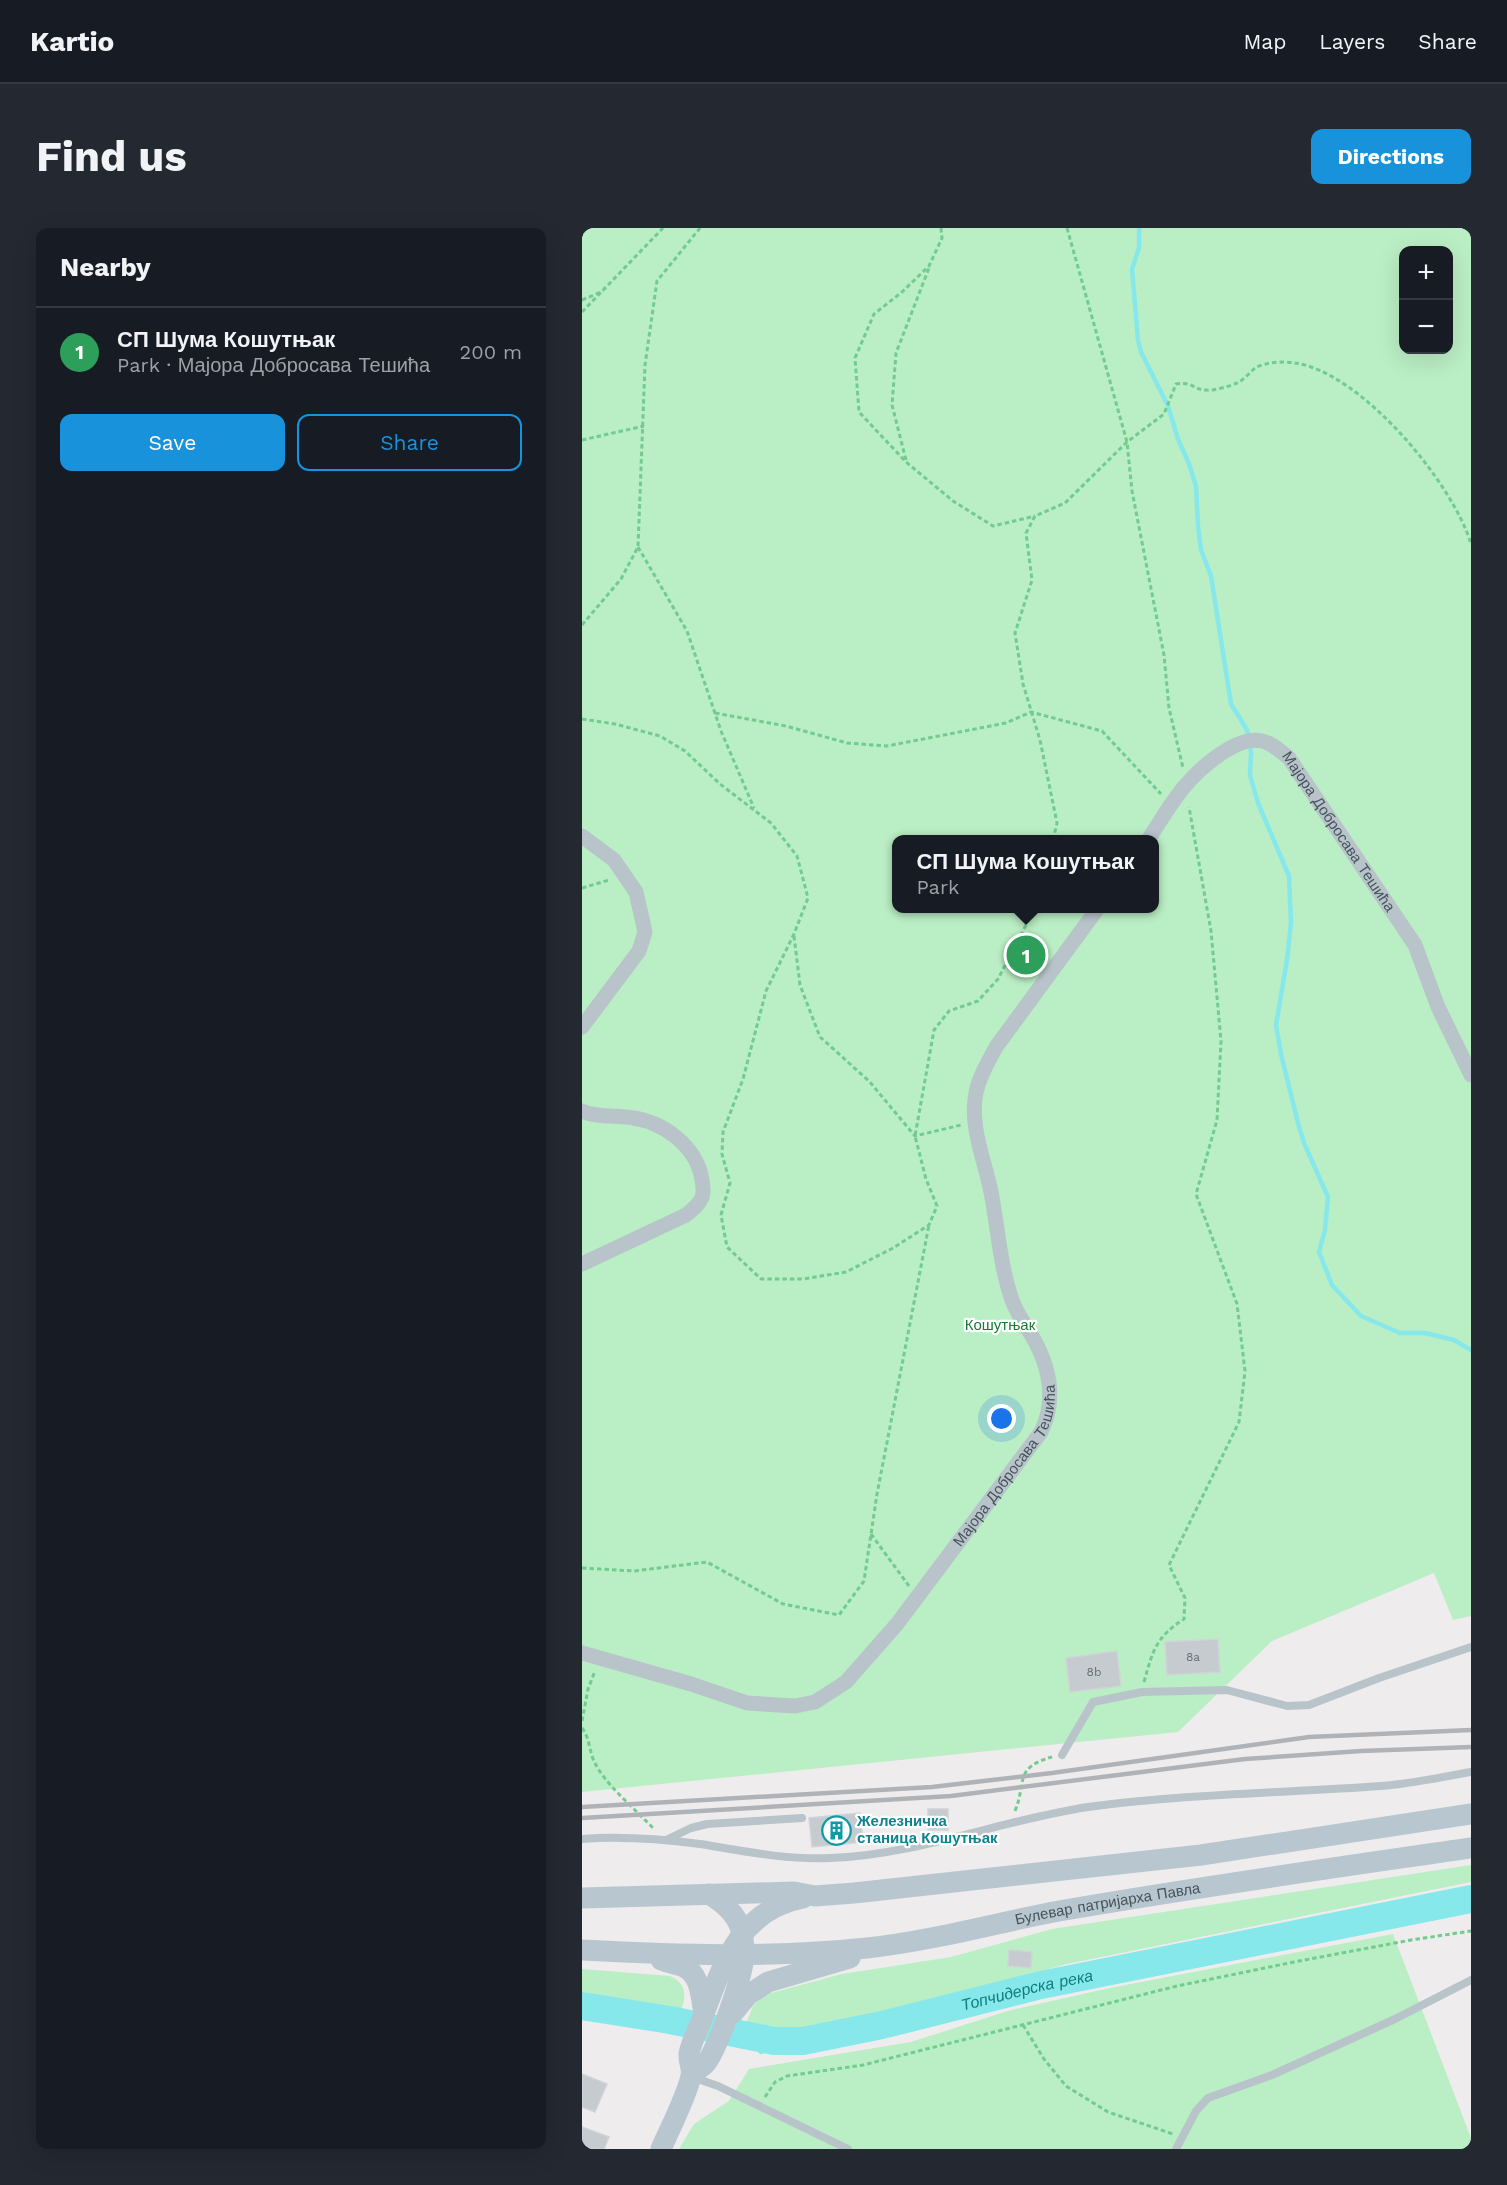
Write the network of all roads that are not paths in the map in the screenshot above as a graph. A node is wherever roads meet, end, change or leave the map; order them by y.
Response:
1 (1151, 835) edge
2 (582, 836) edge
3 (1095, 913) edge
4 (582, 1027) edge
5 (1471, 1075) edge
6 (582, 1111) edge
7 (582, 1264) edge
8 (1471, 1647) edge
9 (582, 1653) edge
10 (1062, 1755) road end
11 (1471, 1772) edge
12 (1471, 1814) edge
13 (802, 1818) dead end
14 (582, 1839) edge
15 (666, 1840) junction
16 (1471, 1848) edge
17 (710, 1894) junction
18 (815, 1896) junction
19 (582, 1898) edge
20 (738, 1948) junction
21 (867, 1948) junction
22 (582, 1950) edge
23 (645, 1953) junction
24 (1471, 1980) edge
25 (703, 2017) junction
26 (725, 2021) junction
27 (699, 2055) junction
28 (691, 2075) junction
29 (661, 2149) edge
30 (848, 2149) edge
31 (1176, 2149) edge

1 - 5 street, Мајора Добросава Тешића
2 - 4 street
3 - 9 street, Мајора Добросава Тешића
6 - 7 street
8 - 10 lane
11 - 15 lane
12 - 18 main road
13 - 15 lane
14 - 15 lane
16 - 21 main road, Булевар патријарха Павла
17 - 18 main road
17 - 19 main road
17 - 20 main road
18 - 20 main road
20 - 21 main road, Булевар патријарха Павла
20 - 23 main road, Булевар патријарха Павла
20 - 25 main road
20 - 26 main road
21 - 26 main road
22 - 23 main road, Булевар патријарха Павла
23 - 25 main road
24 - 31 lane
25 - 27 main road
26 - 27 main road
27 - 28 main road
28 - 29 main road
28 - 30 lane

